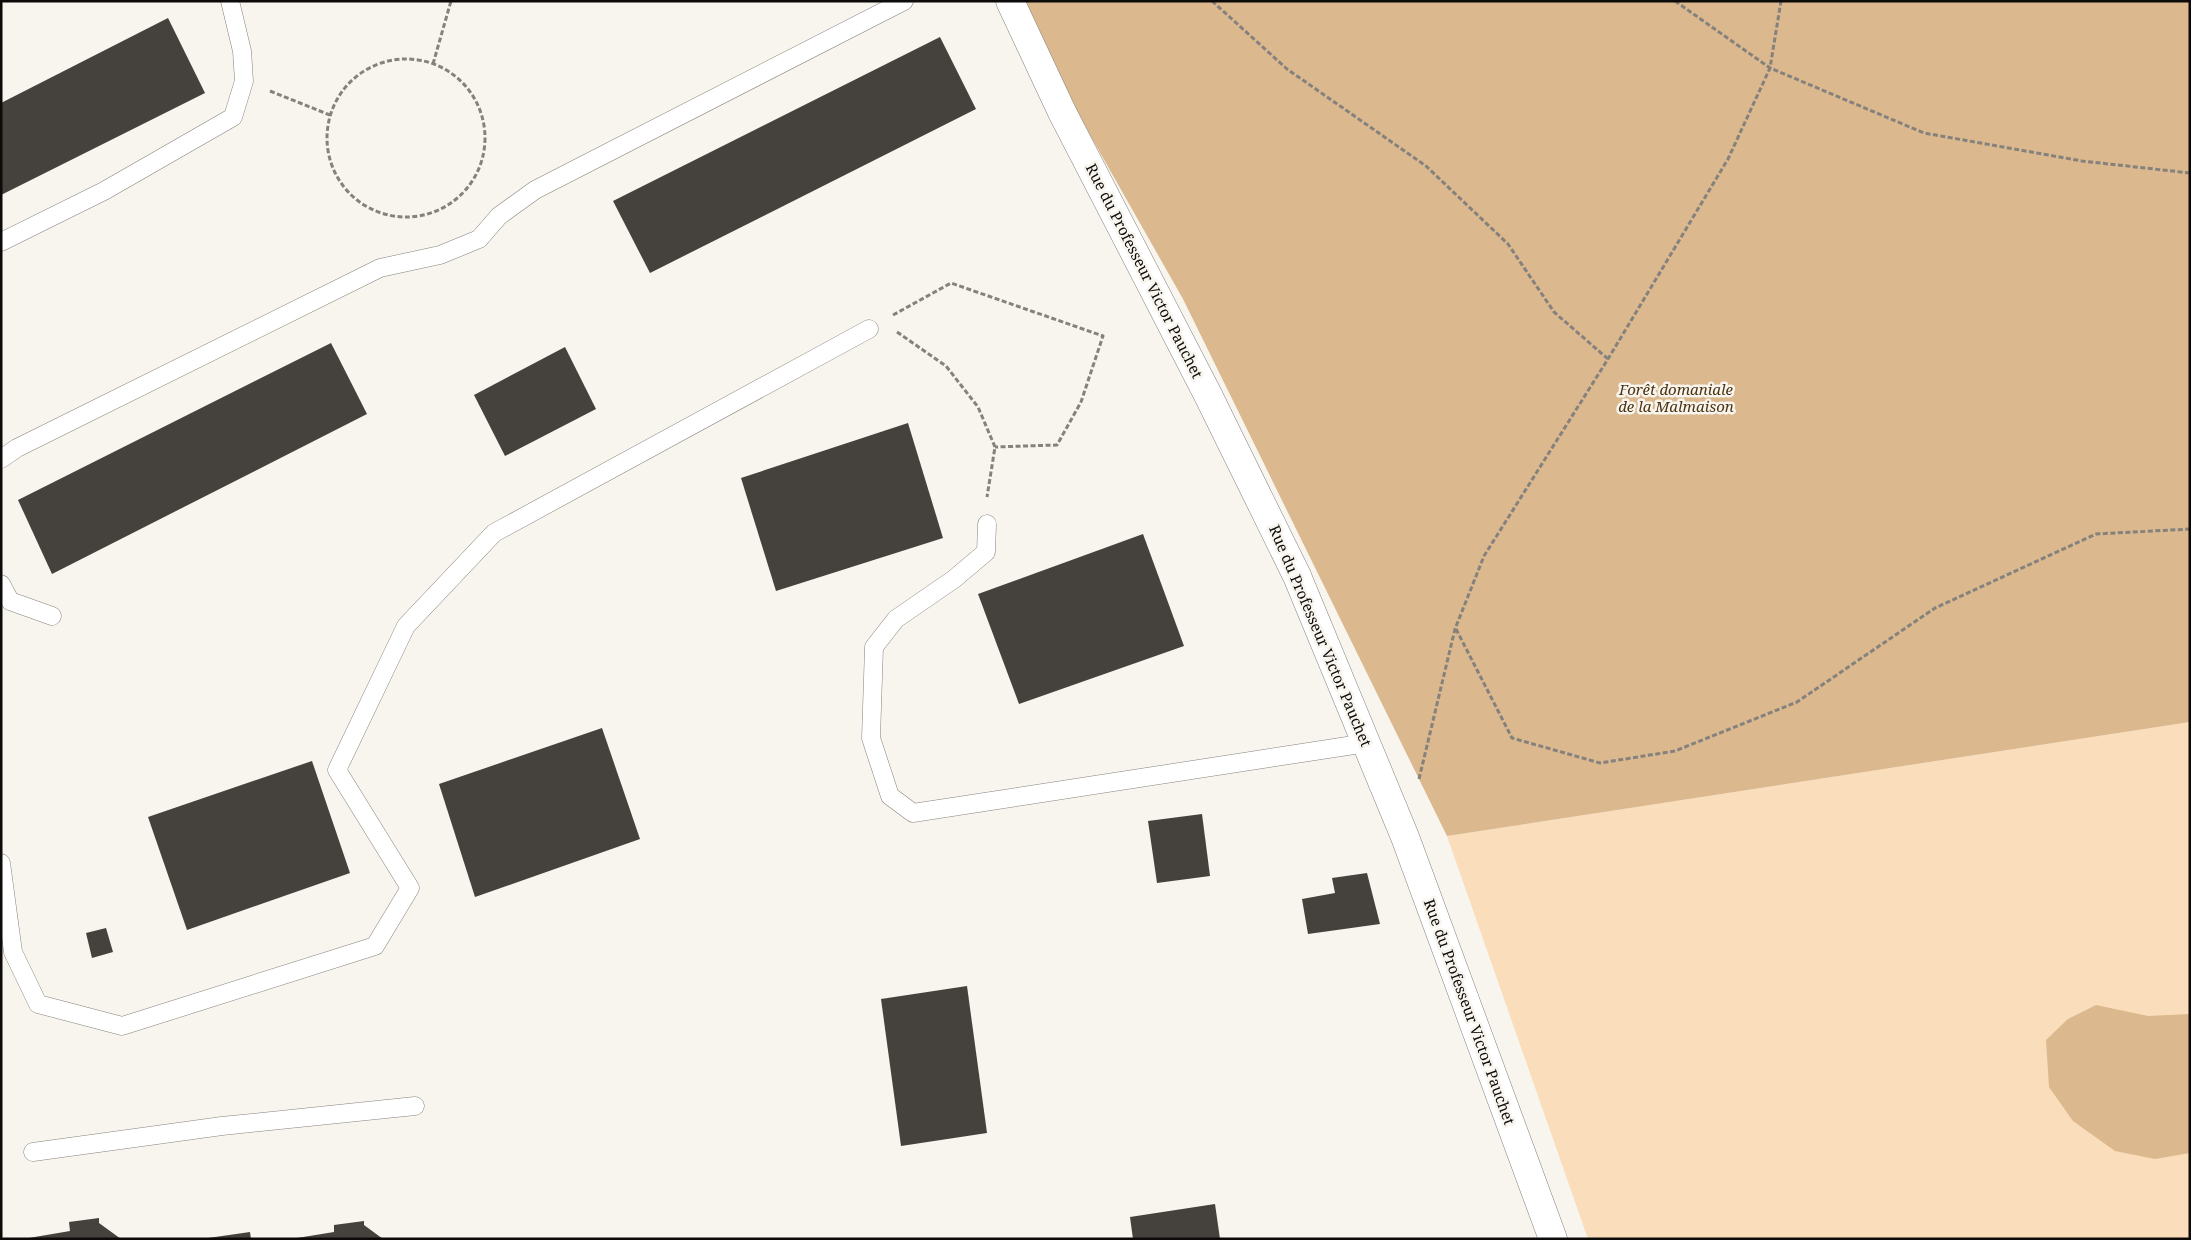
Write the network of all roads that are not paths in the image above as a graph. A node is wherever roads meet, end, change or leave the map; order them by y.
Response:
1 (230, 1) edge
2 (904, 1) edge
3 (1010, 1) edge
4 (1, 242) edge
5 (875, 326) road end
6 (1, 459) edge
7 (987, 524) road end
8 (1, 584) edge
9 (52, 616) dead end
10 (1367, 743) junction
11 (1, 863) edge
12 (415, 1106) dead end
13 (33, 1152) dead end
14 (1553, 1239) edge

1 - 4 lane
2 - 6 lane
3 - 10 street, Rue du Professeur Victor Pauchet
5 - 11 lane
7 - 10 lane
8 - 9 lane
10 - 14 street, Rue du Professeur Victor Pauchet
12 - 13 lane

